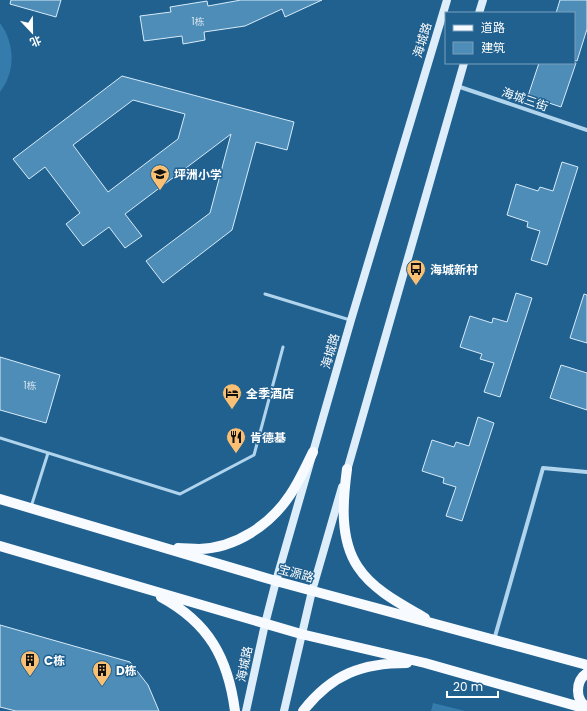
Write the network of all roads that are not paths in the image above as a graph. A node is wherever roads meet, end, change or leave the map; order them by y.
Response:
1 (447, 0) edge
2 (483, 0) edge
3 (479, 12) edge
4 (464, 64) edge
5 (457, 86) junction
6 (587, 130) edge
7 (265, 294) dead end
8 (351, 320) junction
9 (284, 347) dead end
10 (0, 438) edge
11 (313, 452) junction
12 (48, 453) junction
13 (347, 468) junction
14 (587, 472) edge
15 (0, 499) edge
16 (31, 508) junction
17 (0, 546) edge
18 (160, 546) junction
19 (276, 581) junction
20 (146, 588) junction
21 (312, 591) junction
22 (265, 624) junction
23 (435, 624) junction
24 (301, 634) junction
25 (494, 640) junction
26 (425, 663) junction
27 (587, 665) edge
28 (587, 673) edge
29 (587, 708) edge
30 (235, 711) edge
31 (246, 711) edge
32 (284, 711) edge
33 (303, 711) edge

1 - 8 main road, 海城路
2 - 3 main road
4 - 5 main road
5 - 6 street, 海城三街
5 - 13 main road
7 - 8 lane
8 - 11 main road, 海城路
9 - 12 lane
10 - 12 lane
11 - 18 main road
11 - 19 main road, 海城路
12 - 16 lane
13 - 21 main road
13 - 23 main road
14 - 25 street
15 - 16 main road, 宝源路
16 - 18 main road, 宝源路
17 - 20 main road
18 - 19 main road, 宝源路
19 - 21 main road, 宝源路
19 - 22 main road, 海城路
20 - 22 main road
20 - 30 main road
21 - 23 main road, 宝源路
21 - 24 main road
22 - 24 main road
22 - 31 main road, 海城路
23 - 25 main road, 宝源路
24 - 26 main road
24 - 32 main road
25 - 27 main road, 宝源路
26 - 29 main road
26 - 33 main road
28 - 29 main road

